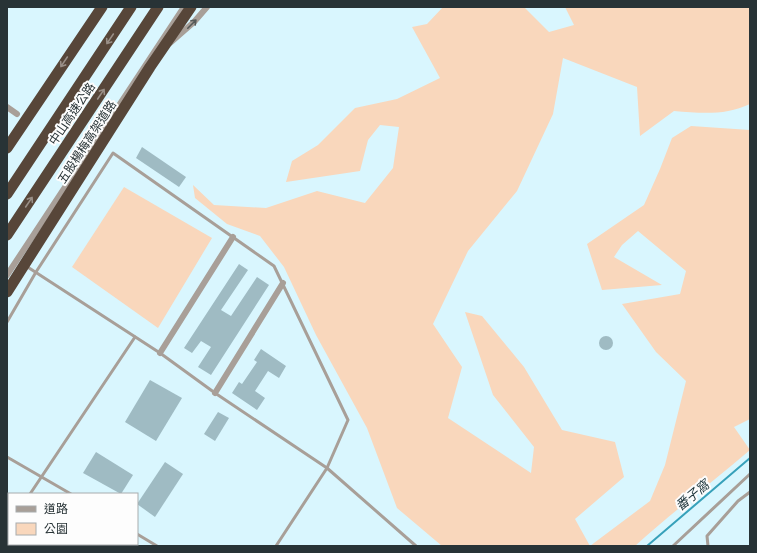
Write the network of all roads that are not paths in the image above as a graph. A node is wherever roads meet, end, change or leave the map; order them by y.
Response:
1 (102, 7) edge
2 (132, 7) edge
3 (158, 7) edge
4 (184, 7) edge
5 (191, 7) edge
6 (207, 7) edge
7 (143, 68) junction
8 (7, 107) edge
9 (17, 114) dead end
10 (7, 148) edge
11 (7, 194) edge
12 (7, 235) edge
13 (233, 237) junction
14 (16, 260) junction
15 (36, 272) junction
16 (7, 275) edge
17 (282, 283) junction
18 (7, 292) edge
19 (7, 322) edge
20 (135, 337) junction
21 (160, 353) junction
22 (215, 393) junction
23 (7, 457) edge
24 (327, 468) junction
25 (750, 474) edge
26 (41, 477) junction
27 (750, 492) edge
28 (31, 493) edge
29 (68, 493) edge
30 (138, 535) edge
31 (157, 546) edge
32 (276, 546) edge
33 (416, 546) edge
34 (673, 546) edge
35 (708, 546) edge

1 -> 10 highway
2 -> 11 highway, 中山高速公路
12 -> 3 highway, 中山高速公路
4 - 7 street
5 - 18 highway, 五股楊梅高架道路, bridge
7 -> 6 street
7 - 14 street
8 - 9 street
13 - 15 lane
13 - 17 lane
13 - 21 street
14 - 15 lane
14 - 16 street
15 - 19 lane
15 - 20 lane
17 - 22 street
17 - 24 lane
20 - 21 lane
20 - 26 lane
21 - 22 lane
22 - 24 lane
23 - 26 lane
24 - 32 lane
24 - 33 lane
25 - 34 lane
26 - 28 lane
26 - 29 lane
27 - 35 lane
30 - 31 lane

